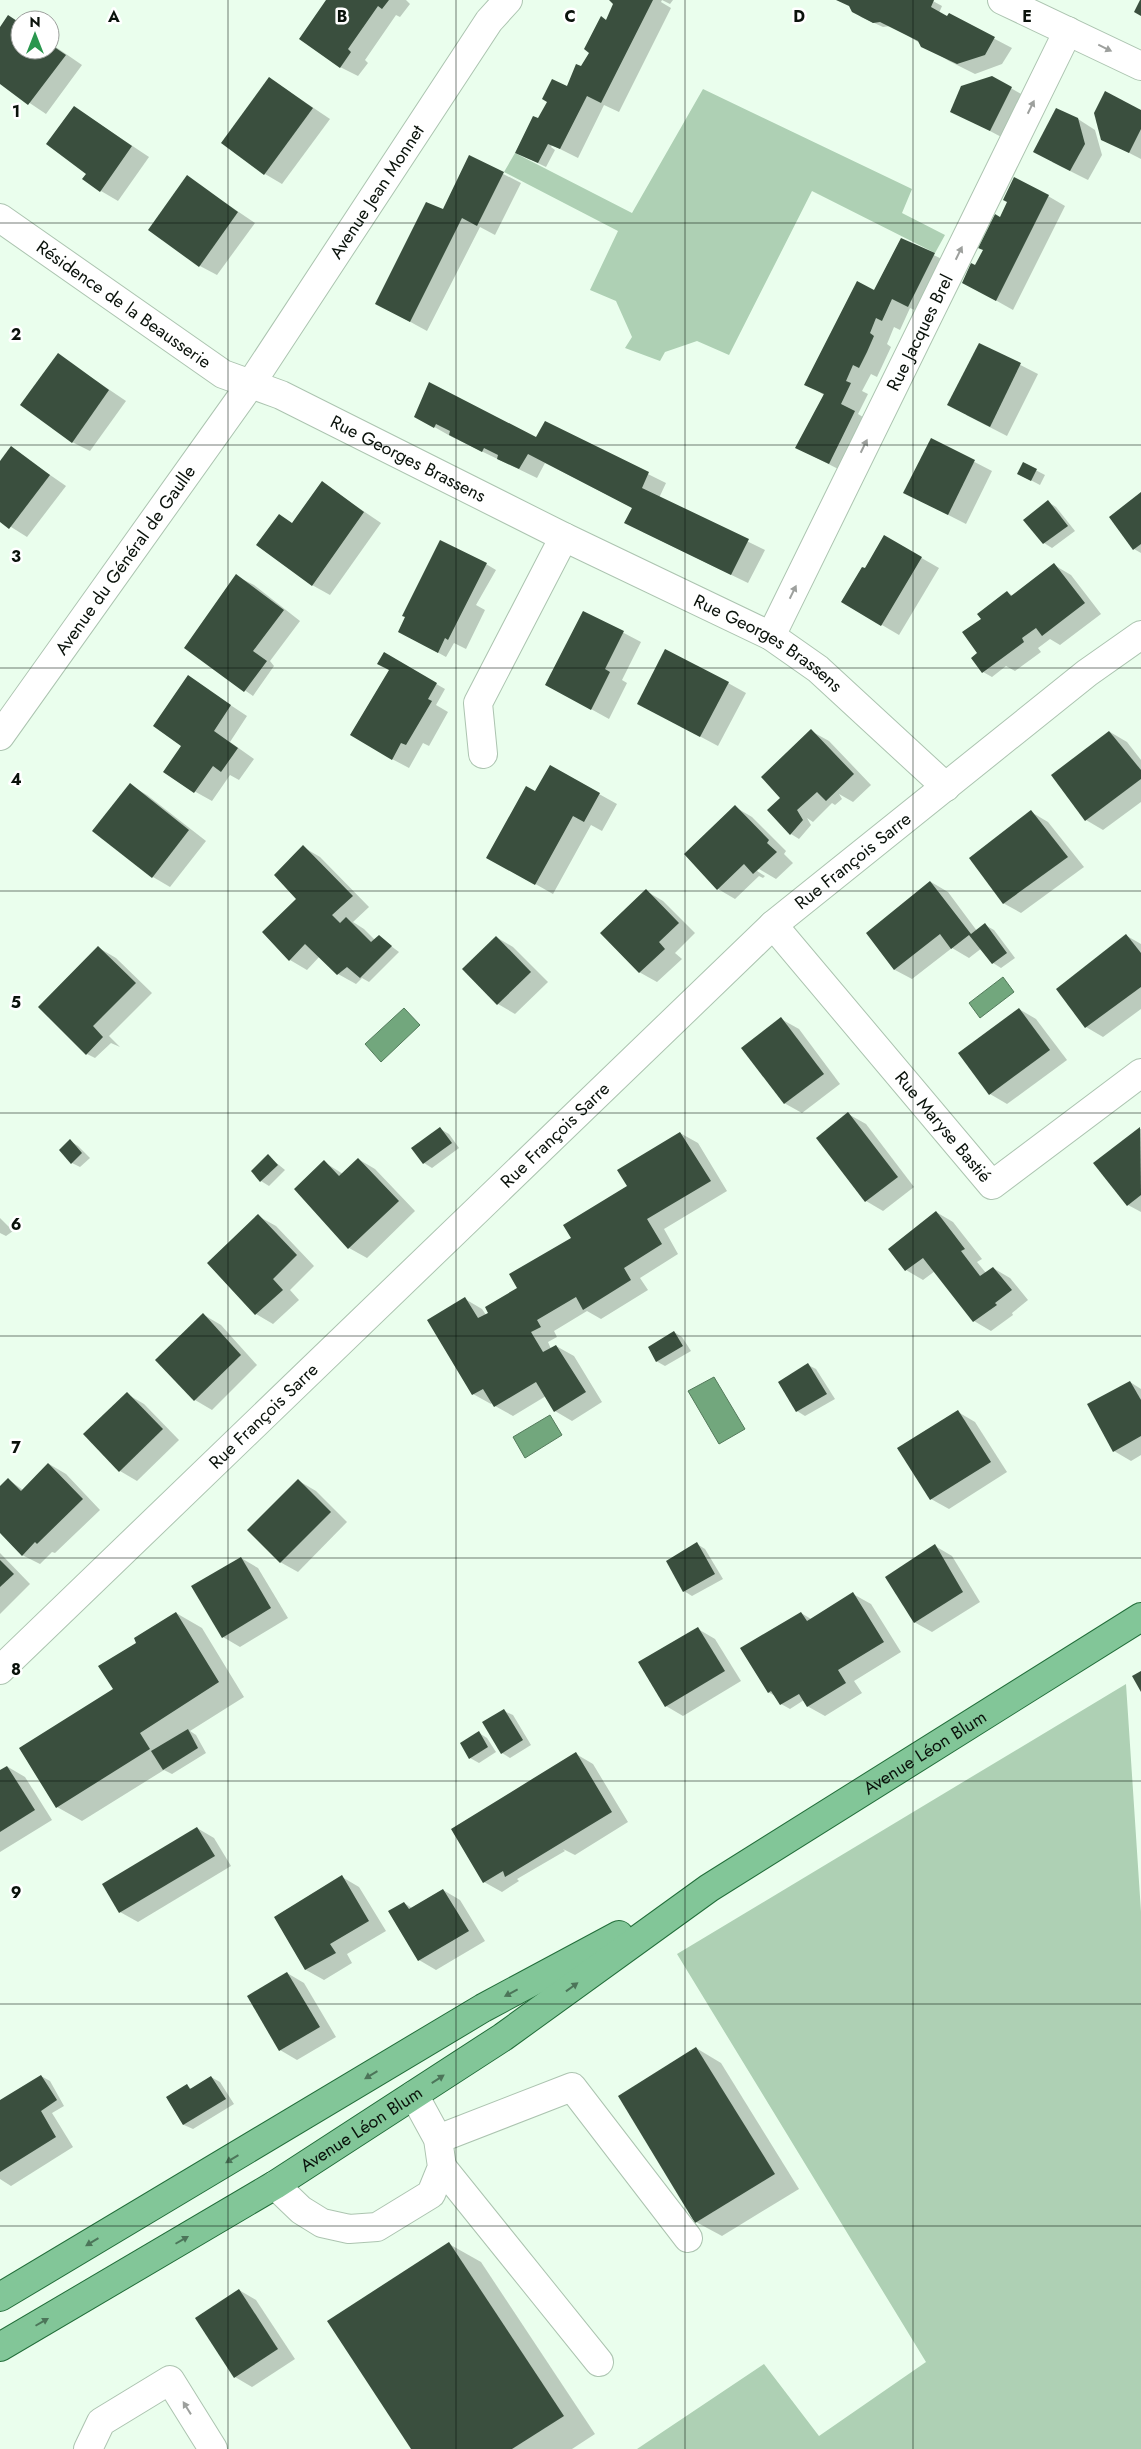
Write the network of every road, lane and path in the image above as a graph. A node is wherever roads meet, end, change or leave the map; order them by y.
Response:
1 (508, 0) edge
2 (1002, 0) edge
3 (1068, 31) junction
4 (1141, 66) edge
5 (0, 218) edge
6 (250, 385) junction
7 (564, 537) junction
8 (1141, 635) edge
9 (771, 636) junction
10 (0, 736) edge
11 (484, 754) dead end
12 (946, 787) junction
13 (773, 925) junction
14 (1141, 1073) edge
15 (1141, 1617) edge
16 (0, 1670) edge
17 (709, 1888) junction
18 (414, 2095) junction
19 (438, 2139) junction
20 (442, 2168) junction
21 (275, 2185) junction
22 (688, 2238) dead end
23 (0, 2296) edge
24 (0, 2347) edge
25 (599, 2362) dead end
26 (88, 2449) edge
27 (213, 2449) edge

1 - 6 street, Avenue Jean Monnet
2 - 3 street
3 -> 4 street
9 -> 3 street, Rue Jacques Brel
5 - 6 street, Résidence de la Beausserie
6 - 7 street, Rue Georges Brassens
6 - 10 street, Avenue du Général de Gaulle
7 - 9 street, Rue Georges Brassens
7 - 11 street
8 - 12 street, Rue François Sarre
9 - 12 street, Rue Georges Brassens
12 - 13 street, Rue François Sarre
13 - 14 street, Rue Maryse Bastié
13 - 16 street, Rue François Sarre
15 - 17 main road, Avenue Léon Blum
18 -> 17 main road, Avenue Léon Blum
17 -> 23 main road, Avenue Léon Blum
18 - 19 street
18 - 21 main road, Avenue Léon Blum
19 - 20 street
19 - 22 street
20 - 21 street
20 - 25 street
24 -> 21 main road, Avenue Léon Blum
27 -> 26 street

